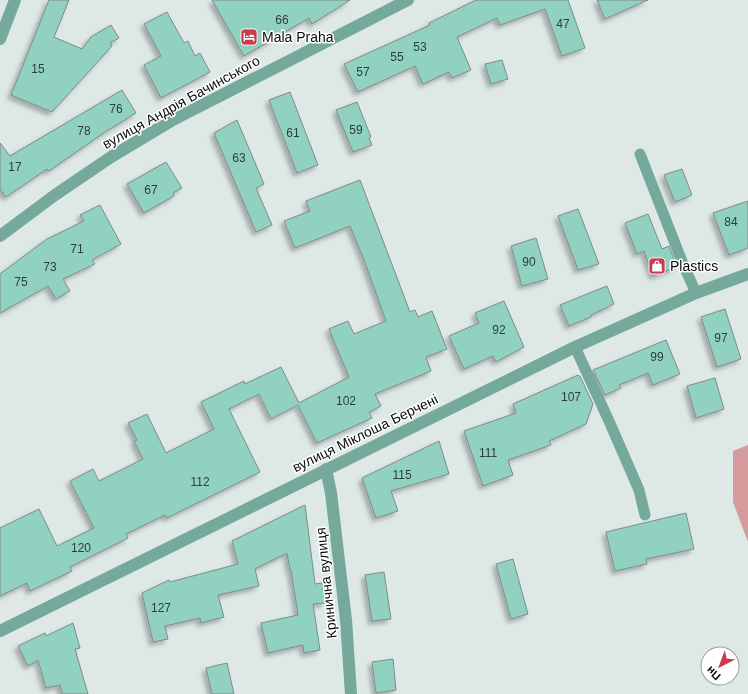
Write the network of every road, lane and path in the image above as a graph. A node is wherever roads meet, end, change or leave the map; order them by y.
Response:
1 (14, 0) edge
2 (408, 0) edge
3 (0, 39) edge
4 (640, 154) dead end
5 (0, 236) edge
6 (748, 274) edge
7 (696, 293) junction
8 (575, 347) junction
9 (326, 469) junction
10 (645, 515) dead end
11 (0, 631) edge
12 (351, 694) edge

1 - 3 street
2 - 5 street, вулиця Андрія Бачинського
4 - 7 lane
6 - 7 street, вулиця Міклоша Берчені
7 - 8 street, вулиця Міклоша Берчені
8 - 9 street, вулиця Міклоша Берчені
8 - 10 lane
9 - 11 street, вулиця Міклоша Берчені
9 - 12 street, Кринична вулиця

